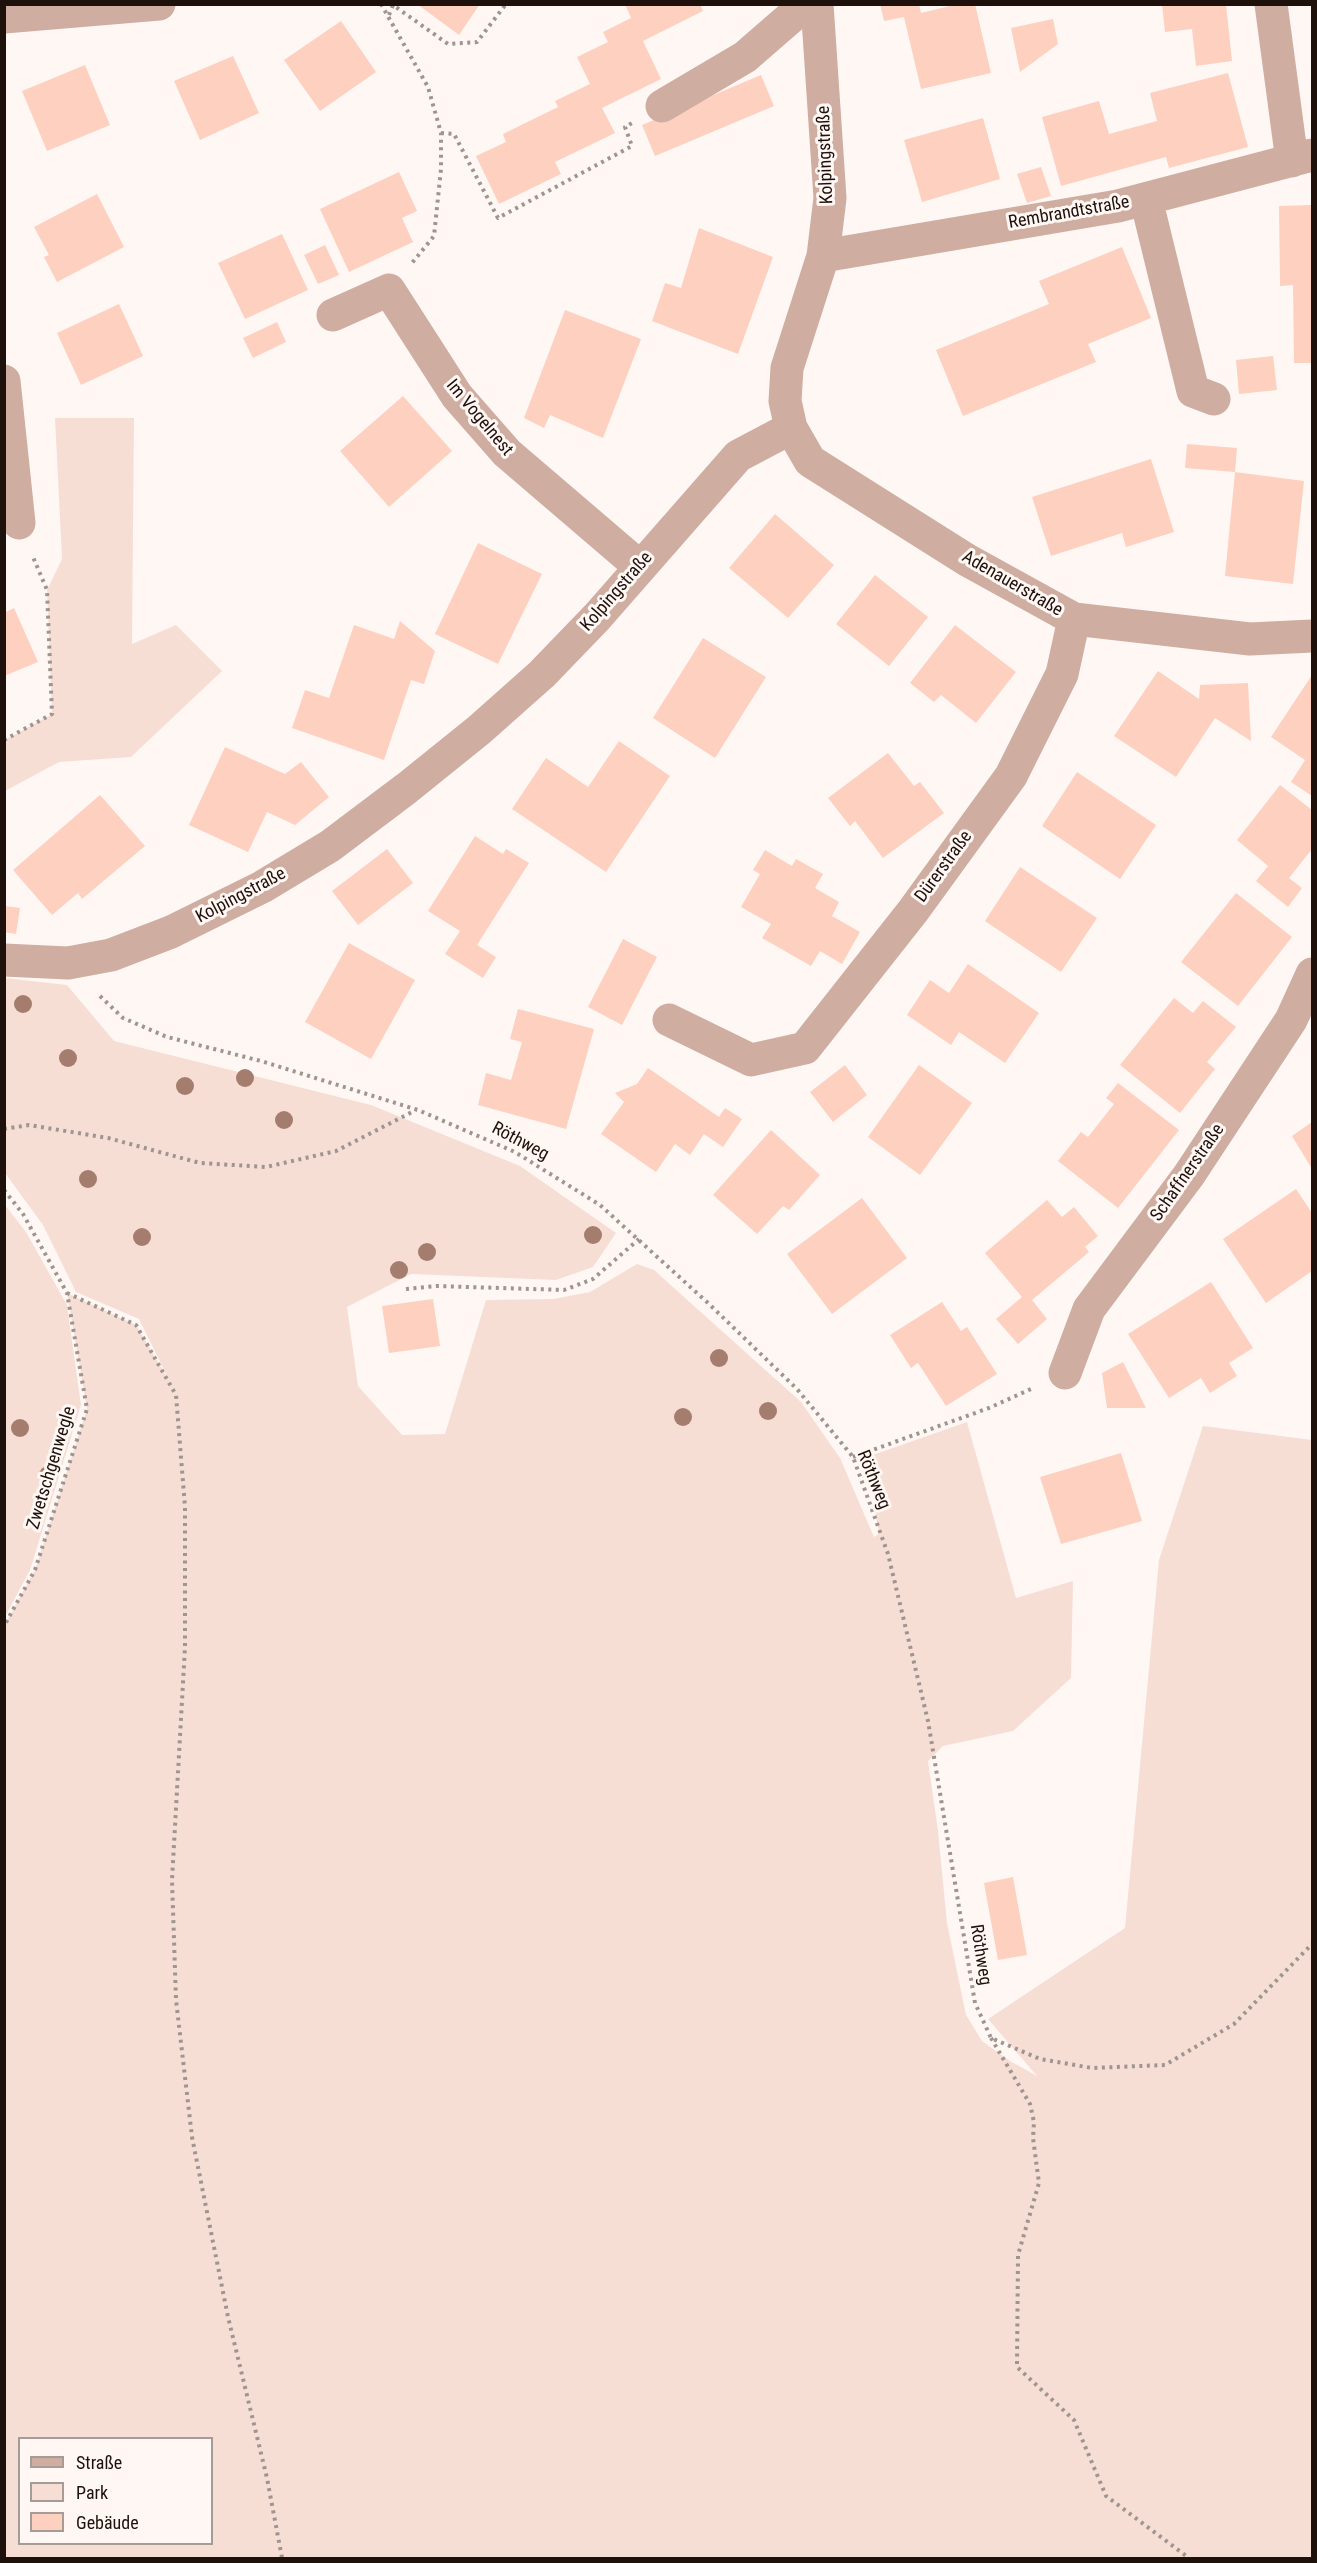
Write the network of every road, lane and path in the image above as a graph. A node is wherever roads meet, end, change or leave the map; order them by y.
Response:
1 (159, 4) edge
2 (381, 4) edge
3 (506, 4) edge
4 (806, 4) edge
5 (817, 4) edge
6 (1271, 4) edge
7 (388, 15) junction
8 (4, 17) edge
9 (662, 106) joint
10 (441, 133) junction
11 (1302, 158) edge
12 (1146, 199) junction
13 (823, 256) junction
14 (389, 290) junction
15 (333, 315) dead end
16 (4, 381) edge
17 (1214, 399) dead end
18 (791, 428) junction
19 (18, 523) joint
20 (639, 566) junction
21 (1074, 620) junction
22 (1312, 636) edge
23 (4, 740) edge
24 (4, 960) edge
25 (68, 963) junction
26 (1312, 974) edge
27 (669, 1020) dead end
28 (418, 1110) junction
29 (4, 1128) edge
30 (4, 1190) edge
31 (639, 1239) junction
32 (406, 1289) dead end
33 (67, 1293) junction
34 (1065, 1373) joint
35 (853, 1457) junction
36 (4, 1626) edge
37 (1312, 1944) edge
38 (992, 2038) junction
39 (282, 2559) edge
40 (1189, 2559) edge

1 - 8 street
2 - 7 path
3 - 7 path
4 - 9 street
5 - 13 street, Kolpingstraße
6 - 11 street
7 - 10 path
9 - 10 path
10 - 14 path
11 - 12 street, Rembrandtstraße
12 - 13 street, Rembrandtstraße
12 - 17 street
13 - 18 street, Kolpingstraße
14 - 15 street
14 - 20 street, Im Vogelnest
16 - 19 street
18 - 20 street, Kolpingstraße
18 - 21 street, Adenauerstraße
19 - 23 path
20 - 25 street, Kolpingstraße
21 - 22 street, Adenauerstraße
21 - 27 street, Dürerstraße
24 - 25 street, Kolpingstraße
25 - 28 path, Röthweg
26 - 34 street, Schaffnerstraße
28 - 29 path
28 - 31 path, Röthweg
30 - 33 path, Zwetschgenwegle
31 - 32 path
31 - 35 path, Röthweg
33 - 36 path, Zwetschgenwegle
33 - 39 path
34 - 35 path
35 - 38 path, Röthweg
37 - 38 path
38 - 40 path, Röthweg

